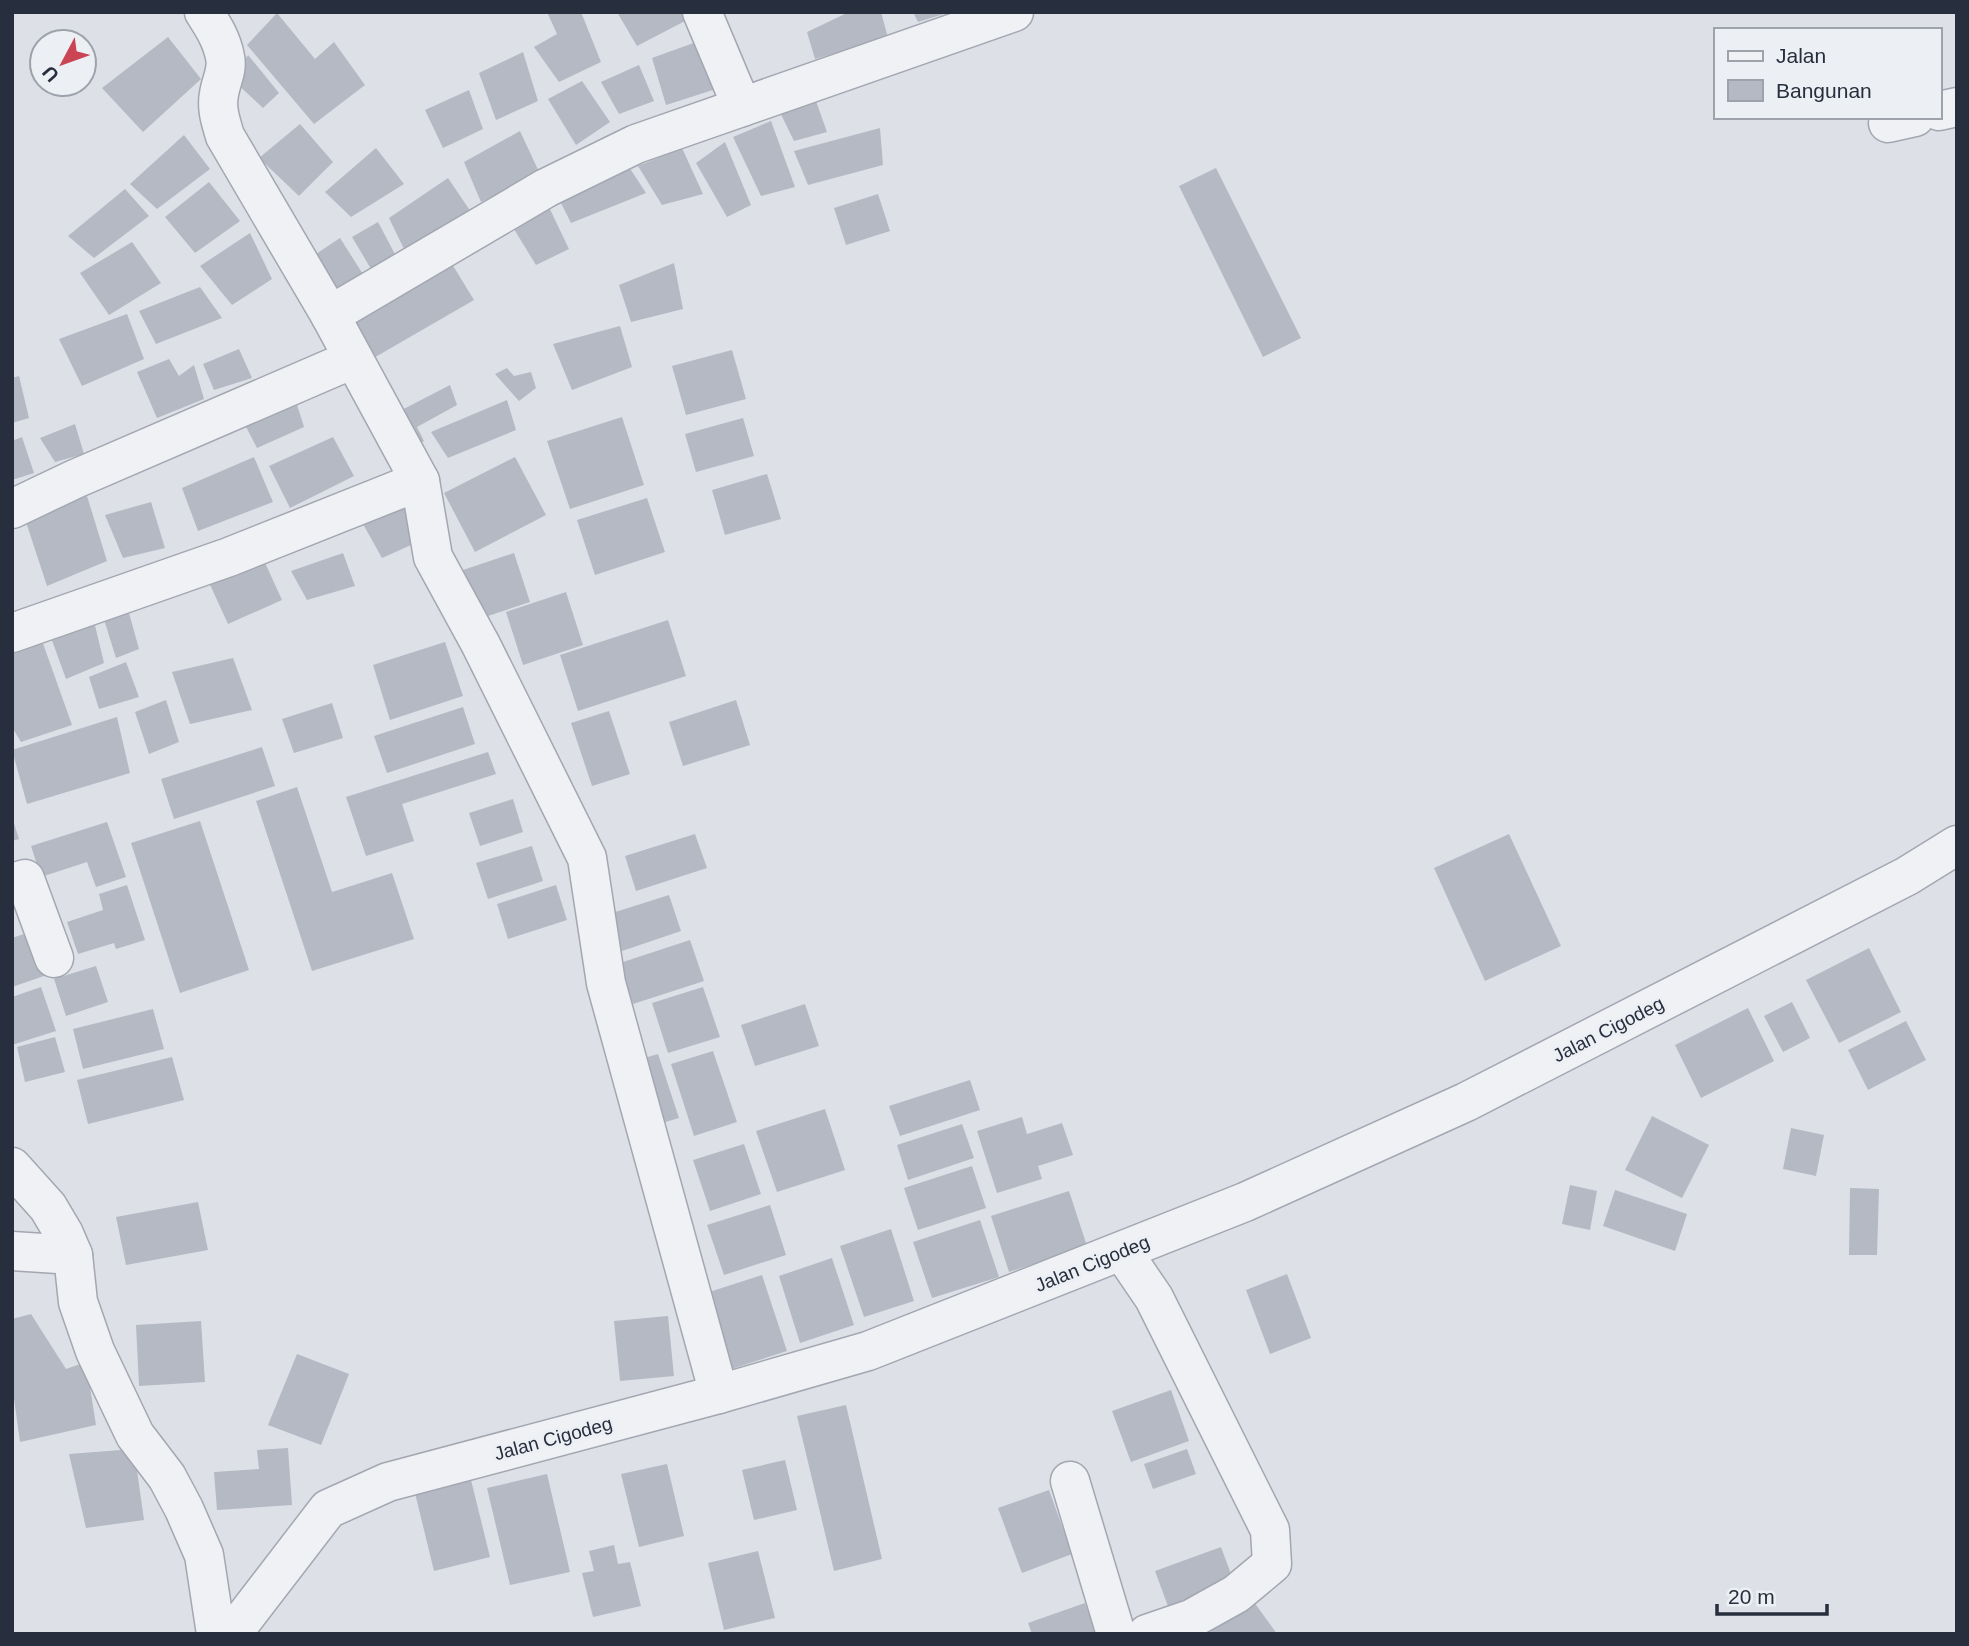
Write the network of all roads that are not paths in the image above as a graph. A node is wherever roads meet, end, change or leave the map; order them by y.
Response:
1 (204, 12) edge
2 (702, 12) edge
3 (1014, 12) edge
4 (742, 107) junction
5 (330, 315) junction
6 (353, 359) junction
7 (421, 481) junction
8 (12, 509) edge
9 (12, 633) edge
10 (1957, 845) edge
11 (12, 883) edge
12 (54, 958) dead end
13 (12, 1167) edge
14 (12, 1251) edge
15 (1122, 1251) junction
16 (73, 1255) junction
17 (719, 1394) junction
18 (1070, 1481) dead end
19 (216, 1634) edge
20 (232, 1634) edge
21 (1116, 1634) edge
22 (1147, 1634) edge

1 - 5 street
2 - 4 street
3 - 4 street
4 - 5 street
5 - 6 street
6 - 7 street
6 - 8 street
7 - 9 street
7 - 17 street
10 - 15 street, Jalan Cigodeg
11 - 12 street
13 - 16 street
14 - 16 street
15 - 17 street, Jalan Cigodeg
15 - 22 street
16 - 19 street
17 - 20 street, Jalan Cigodeg
18 - 21 street

